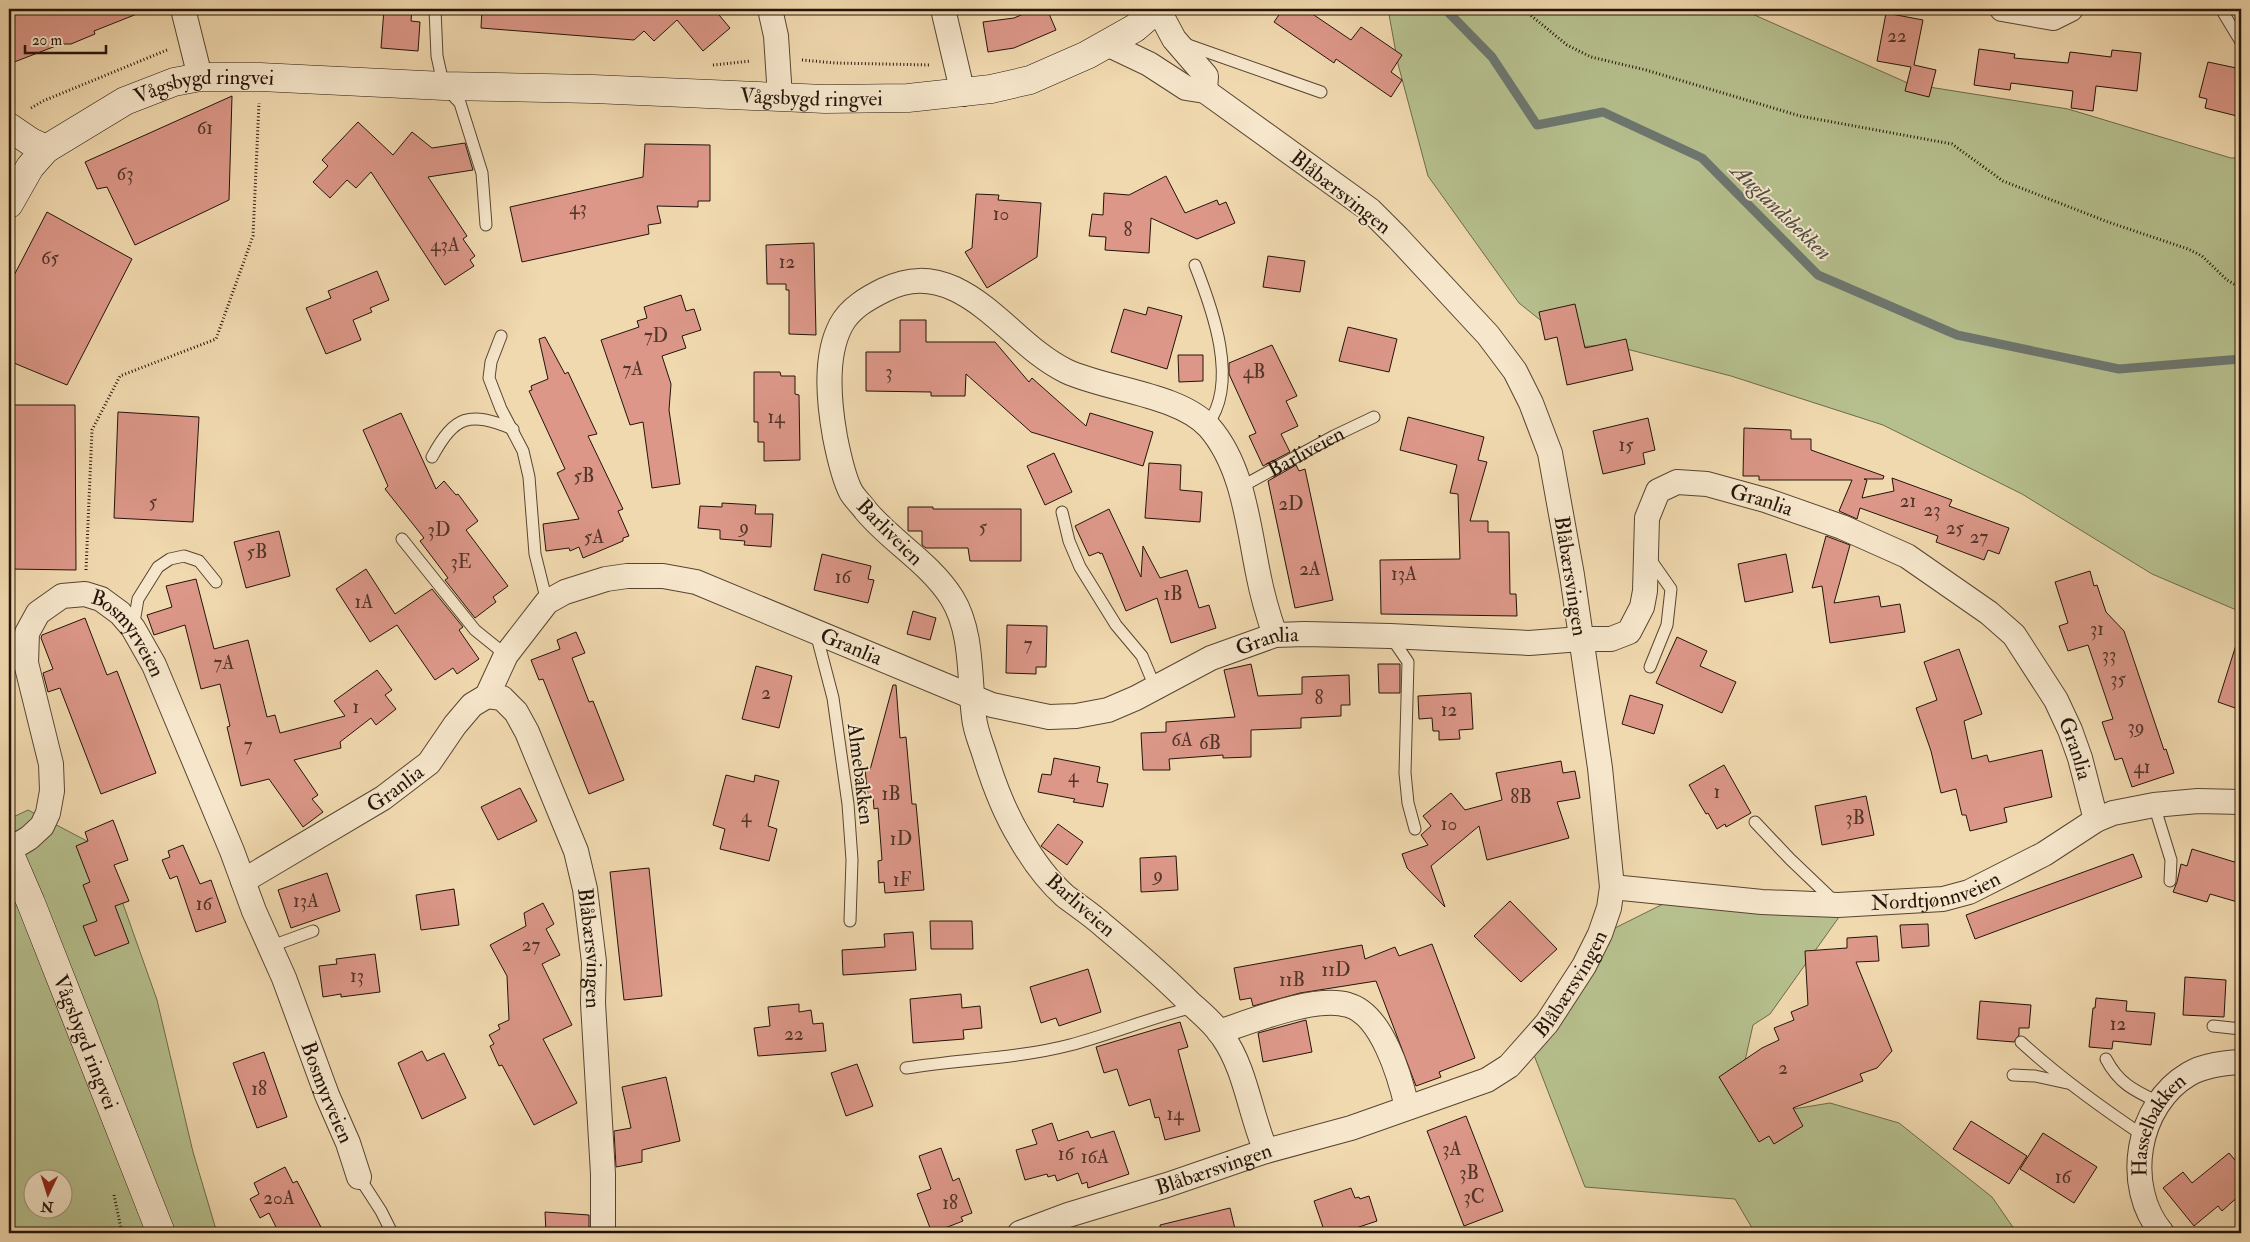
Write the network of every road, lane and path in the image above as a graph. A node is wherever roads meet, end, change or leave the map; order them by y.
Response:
1 (183, 9) edge
2 (435, 9) edge
3 (770, 9) edge
4 (943, 9) edge
5 (1158, 9) edge
6 (1523, 9) edge
7 (2002, 9) edge
8 (2071, 9) edge
9 (2220, 9) edge
10 (1174, 39) junction
11 (2241, 42) edge
12 (1107, 44) junction
13 (200, 77) junction
14 (260, 77) junction
15 (444, 86) junction
16 (1205, 91) junction
17 (1321, 92) dead end
18 (963, 94) junction
19 (780, 97) junction
20 (9, 128) edge
21 (46, 149) junction
22 (11, 189) edge
23 (486, 225) dead end
24 (1195, 265) dead end
25 (2241, 288) edge
26 (501, 336) dead end
27 (1374, 417) dead end
28 (1207, 425) junction
29 (513, 428) junction
30 (432, 456) dead end
31 (1239, 488) junction
32 (1062, 512) dead end
33 (402, 539) dead end
34 (1646, 553) junction
35 (216, 582) dead end
36 (85, 594) junction
37 (547, 602) junction
38 (133, 628) junction
39 (816, 633) junction
40 (1275, 635) junction
41 (1390, 636) junction
42 (1581, 639) junction
43 (506, 655) junction
44 (1650, 667) dead end
45 (1155, 687) junction
46 (487, 696) junction
47 (972, 697) junction
48 (2241, 802) edge
49 (2154, 804) junction
50 (2096, 820) junction
51 (1755, 822) dead end
52 (1414, 829) dead end
53 (9, 851) edge
54 (243, 881) junction
55 (2170, 882) dead end
56 (1612, 887) junction
57 (1838, 905) junction
58 (850, 921) dead end
59 (313, 931) dead end
60 (269, 946) junction
61 (1194, 1007) junction
62 (2213, 1026) dead end
63 (2241, 1029) edge
64 (1219, 1032) junction
65 (2021, 1042) dead end
66 (2106, 1059) dead end
67 (2241, 1062) edge
68 (906, 1068) dead end
69 (2013, 1075) dead end
70 (2074, 1085) junction
71 (2160, 1103) junction
72 (1407, 1106) junction
73 (2144, 1136) junction
74 (1266, 1151) junction
75 (359, 1177) joint
76 (161, 1233) edge
77 (392, 1233) edge
78 (603, 1233) edge
79 (1020, 1233) edge
80 (2162, 1233) edge

1 - 13 street
2 - 15 lane
3 - 19 street
4 - 18 street
5 - 10 street
5 - 12 street, Vågsbygd ringvei
6 - 25 path
7 - 8 street
9 - 11 lane
10 - 16 street
10 - 17 lane
12 - 16 street, Blåbærsvingen
12 - 18 street, Vågsbygd ringvei
13 - 14 street, Vågsbygd ringvei
13 - 21 street, Vågsbygd ringvei
14 - 15 street, Vågsbygd ringvei
14 - 36 path
15 - 19 street, Vågsbygd ringvei
15 - 23 lane
16 - 42 street, Blåbærsvingen
18 - 19 street, Vågsbygd ringvei
20 - 21 street
21 - 22 street, Vågsbygd ringvei
24 - 28 lane
26 - 29 lane
27 - 31 lane, Barliveien
28 - 31 street, Barliveien
28 - 47 street, Barliveien
29 - 30 lane
29 - 37 lane
31 - 40 street, Barliveien
32 - 45 lane
33 - 43 lane
34 - 42 street, Granlia
34 - 44 lane
34 - 50 street, Granlia
35 - 38 lane
36 - 38 street, Bosmyrveien
36 - 53 street, Bosmyrveien
37 - 39 street, Granlia
37 - 43 street, Granlia
38 - 54 street, Bosmyrveien
39 - 47 street, Granlia
39 - 58 lane, Almebakken
40 - 41 street, Granlia
40 - 45 street, Granlia
41 - 42 street, Granlia
41 - 52 lane
42 - 56 street, Blåbærsvingen
43 - 46 street, Granlia
45 - 47 street, Granlia
46 - 54 street, Granlia
46 - 78 street, Blåbærsvingen
47 - 61 street, Barliveien
48 - 49 street, Nordtjønnveien
49 - 50 street, Nordtjønnveien
49 - 55 lane
50 - 57 street, Nordtjønnveien
51 - 57 lane
53 - 76 street, Vågsbygd ringvei
54 - 60 street, Bosmyrveien
56 - 57 street, Nordtjønnveien
56 - 72 street, Blåbærsvingen
59 - 60 lane
60 - 75 street, Bosmyrveien
61 - 64 street, Barliveien
61 - 68 lane
62 - 63 lane
64 - 72 street
64 - 74 street, Barliveien
65 - 70 lane
66 - 71 lane
67 - 71 street, Hasselbakken
69 - 70 lane
70 - 73 lane
71 - 73 street, Hasselbakken
72 - 74 street, Blåbærsvingen
73 - 80 street, Hasselbakken
74 - 79 street, Blåbærsvingen
75 - 77 lane, Bosmyrveien

